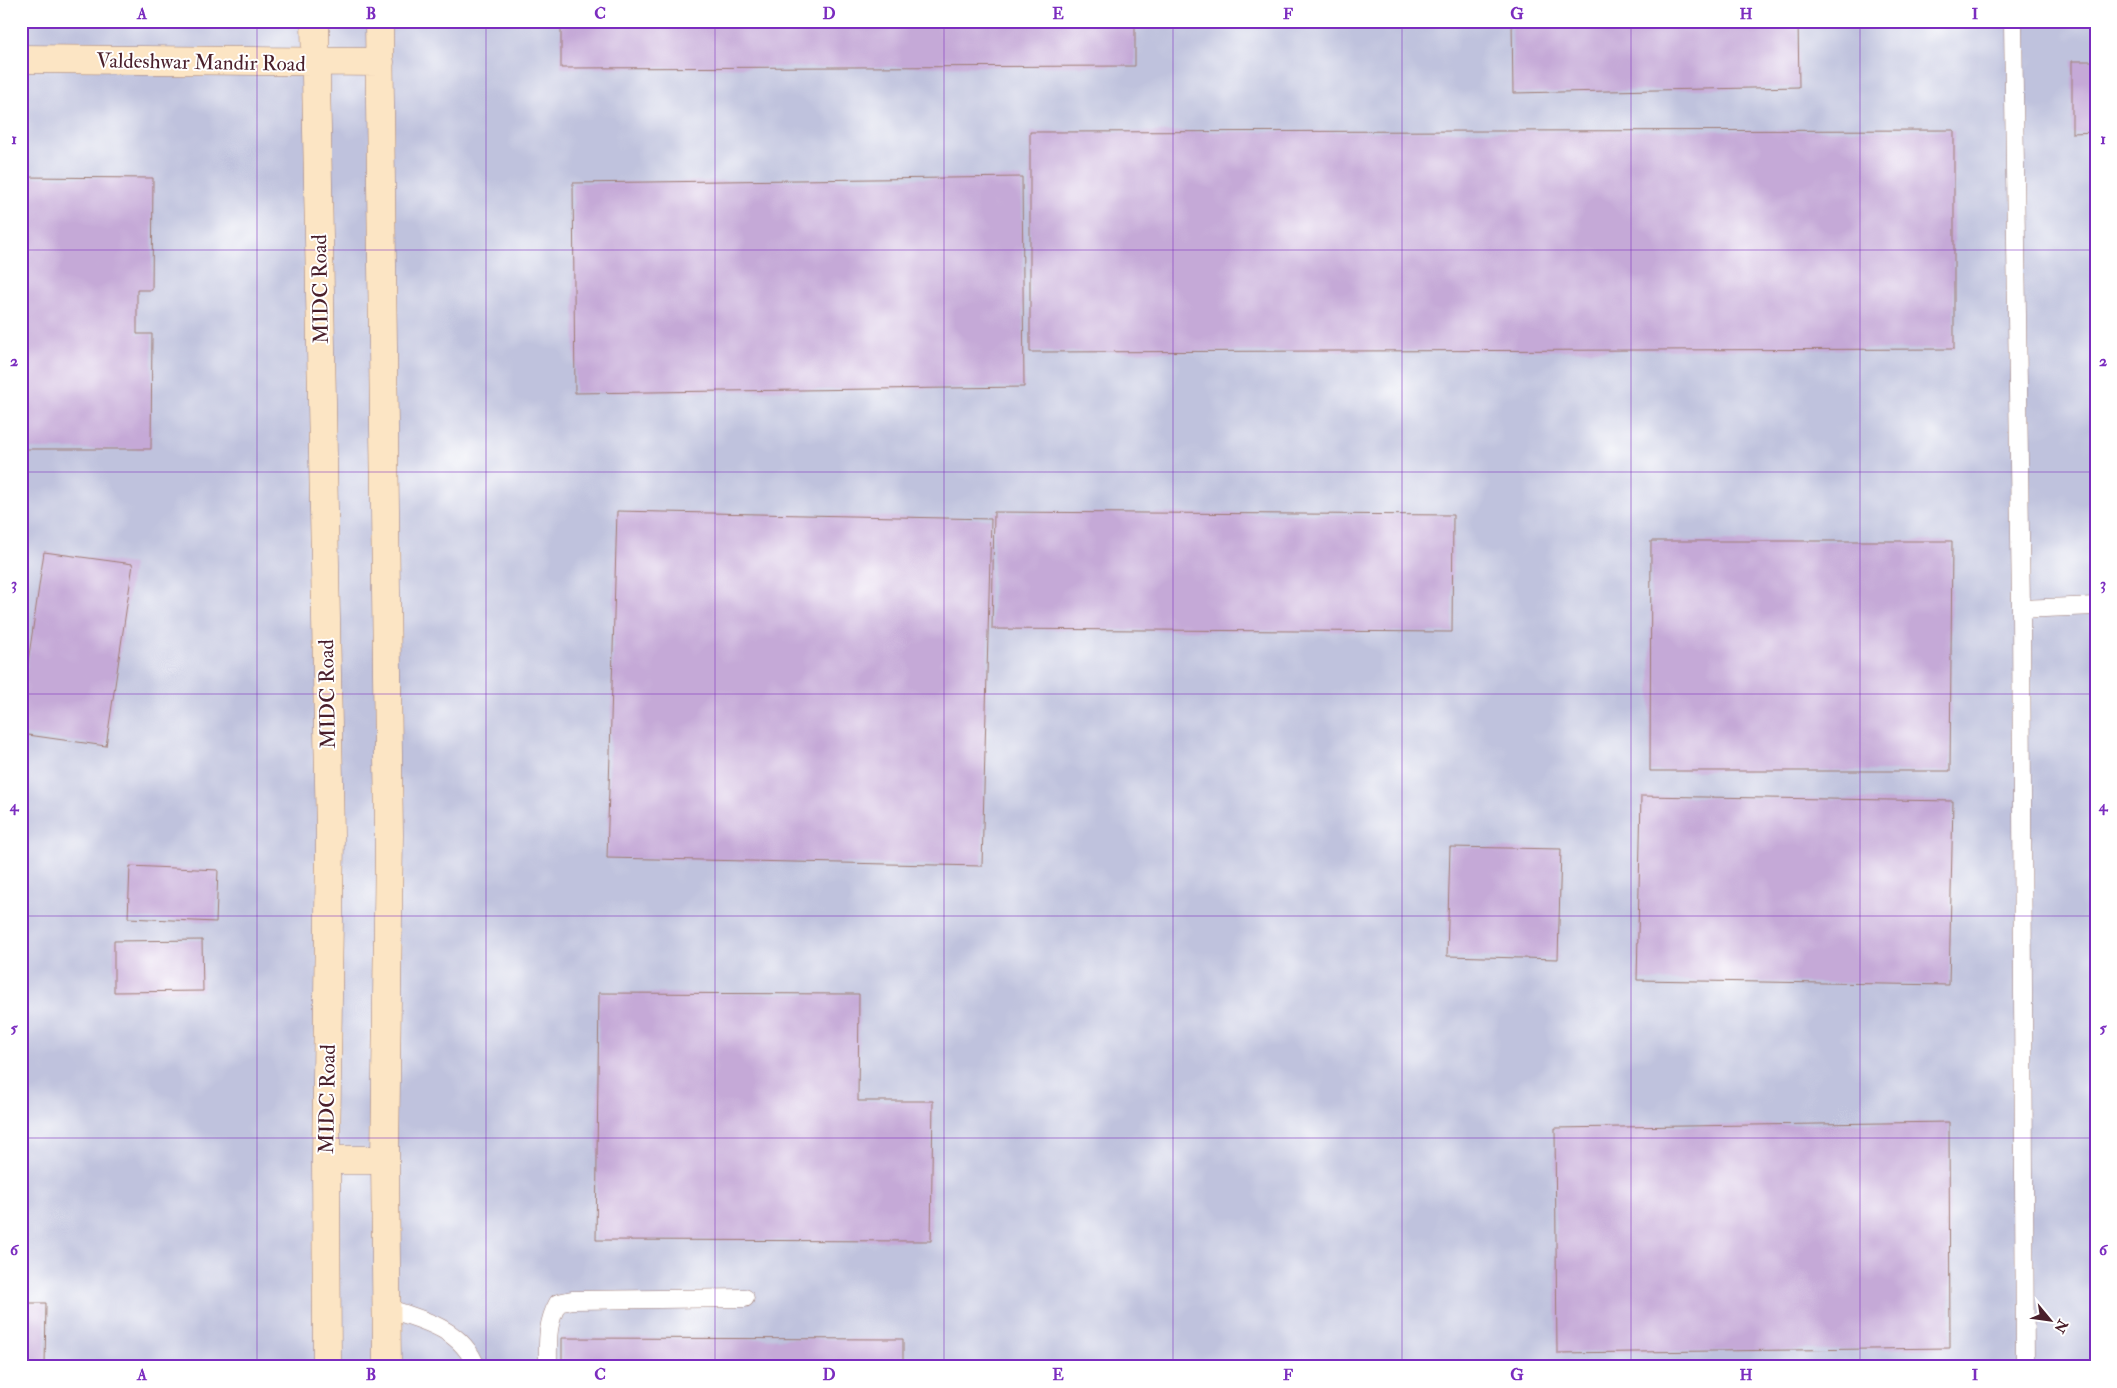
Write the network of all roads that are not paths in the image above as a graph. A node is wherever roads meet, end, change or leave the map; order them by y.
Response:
1 (315, 21) edge
2 (379, 21) edge
3 (2013, 21) edge
4 (21, 59) edge
5 (380, 62) junction
6 (316, 63) junction
7 (2096, 606) edge
8 (2021, 609) junction
9 (326, 1160) junction
10 (385, 1160) junction
11 (745, 1298) dead end
12 (386, 1308) junction
13 (328, 1367) edge
14 (387, 1367) edge
15 (476, 1367) edge
16 (548, 1367) edge
17 (2025, 1367) edge

1 - 6 main road, MIDC Road
2 - 5 main road
3 - 8 lane
4 - 6 main road, Valdeshwar Mandir Road
5 - 6 main road, Valdeshwar Mandir Road
5 - 10 main road
6 - 9 main road, MIDC Road
7 - 8 lane
8 - 17 lane
9 - 10 main road
9 - 13 main road, MIDC Road
10 - 12 main road
11 - 16 lane
12 - 14 main road
12 - 15 lane

